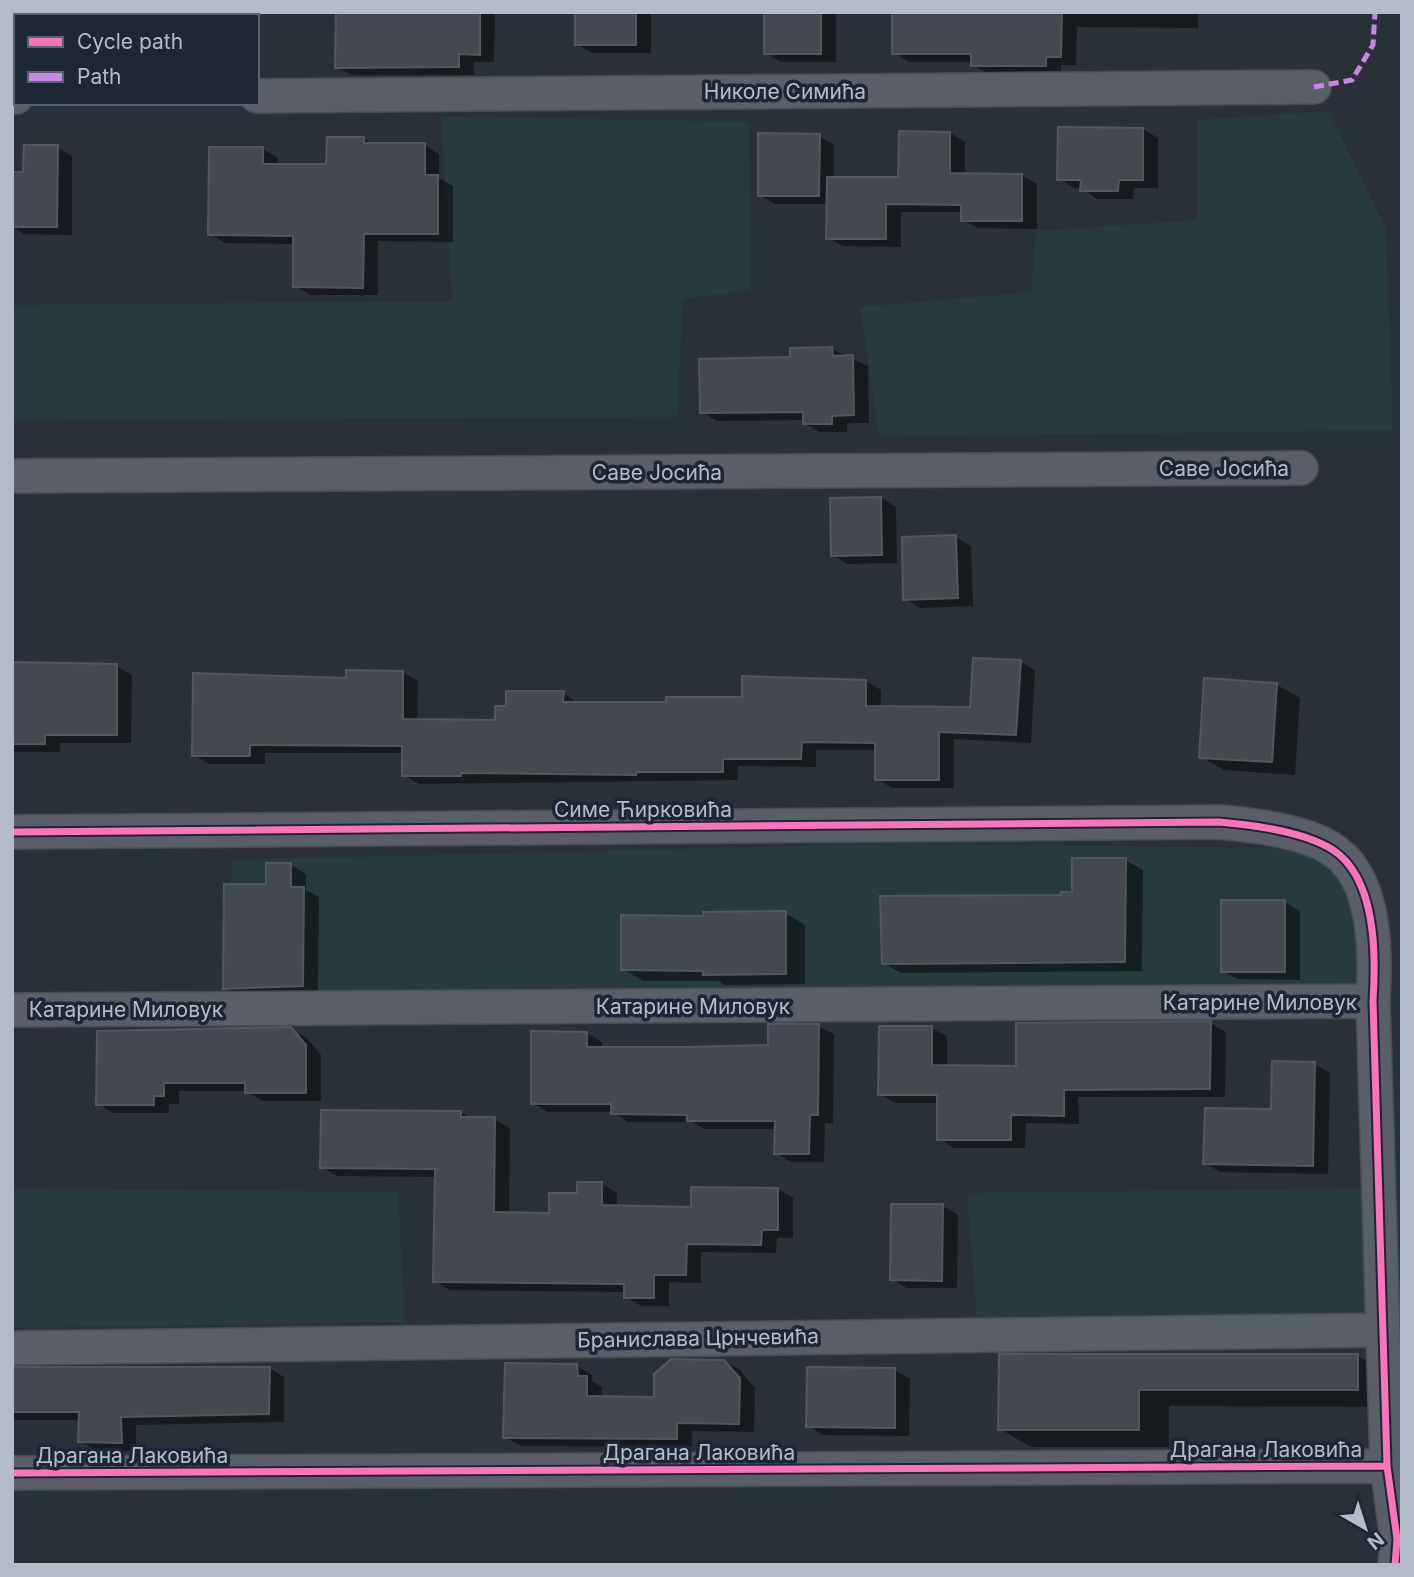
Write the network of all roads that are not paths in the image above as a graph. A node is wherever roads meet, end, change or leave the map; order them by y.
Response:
1 (1314, 87) dead end
2 (259, 96) edge
3 (1301, 468) dead end
4 (12, 476) edge
5 (12, 832) edge
6 (1373, 1001) junction
7 (12, 1010) edge
8 (1383, 1330) junction
9 (12, 1348) edge
10 (1387, 1466) junction
11 (12, 1473) edge
12 (1395, 1565) edge

1 - 2 street, Николе Симића
3 - 4 street, Саве Јосића
5 - 6 street, Симе Ћирковића
6 - 7 street, Катарине Миловук
6 - 8 street, Симе Ћирковића
8 - 9 street, Бранислава Црнчевића
8 - 10 street, Симе Ћирковића
10 - 11 street, Драгана Лаковића
10 - 12 street, Симе Ћирковића

